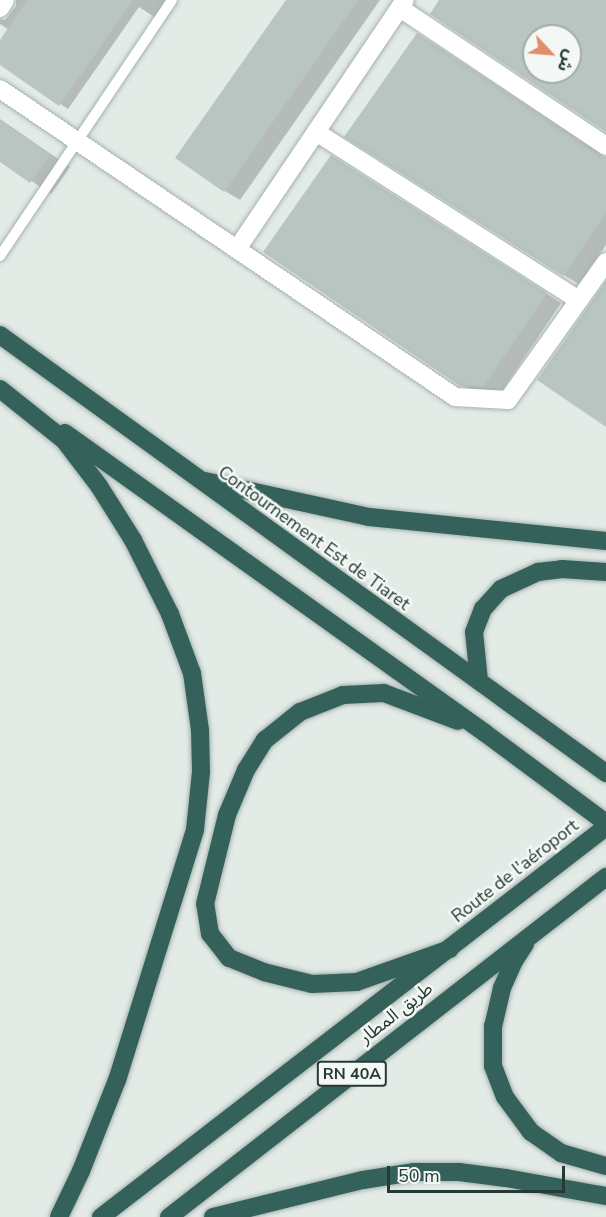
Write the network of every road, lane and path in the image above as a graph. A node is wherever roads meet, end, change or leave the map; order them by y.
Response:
1 (5, 0) edge
2 (172, 0) edge
3 (402, 4) edge
4 (0, 8) edge
5 (0, 89) edge
6 (316, 132) junction
7 (76, 141) junction
8 (606, 146) edge
9 (237, 249) junction
10 (0, 256) edge
11 (606, 262) edge
12 (579, 300) junction
13 (0, 335) edge
14 (0, 388) edge
15 (196, 479) junction
16 (606, 541) edge
17 (606, 572) edge
18 (479, 681) junction
19 (485, 733) junction
20 (606, 773) edge
21 (606, 825) edge
22 (606, 877) edge
23 (535, 931) junction
24 (450, 949) junction
25 (606, 1166) edge
26 (606, 1196) edge
27 (59, 1217) edge
28 (102, 1217) edge
29 (170, 1217) edge
30 (213, 1217) edge

1 - 4 street
2 - 7 lane
3 - 6 street
3 - 8 street
5 - 7 street
6 - 9 street
6 - 12 street
7 - 9 street
7 - 10 lane
9 - 12 street
11 - 12 street
13 - 15 highway, Contournement Est de Tiaret
14 - 19 highway
14 - 27 highway
15 - 16 highway
15 - 18 highway, Contournement Est de Tiaret
17 - 18 highway
18 - 20 highway, Contournement Est de Tiaret
19 - 21 highway
19 - 24 highway
21 - 24 highway, Route de l'aéroport / RN 40A
22 - 23 highway, RN 40A
23 - 25 highway
23 - 29 highway, طريق المطار / RN 40A
24 - 28 highway, طريق المطار / RN 40A
26 - 30 highway

